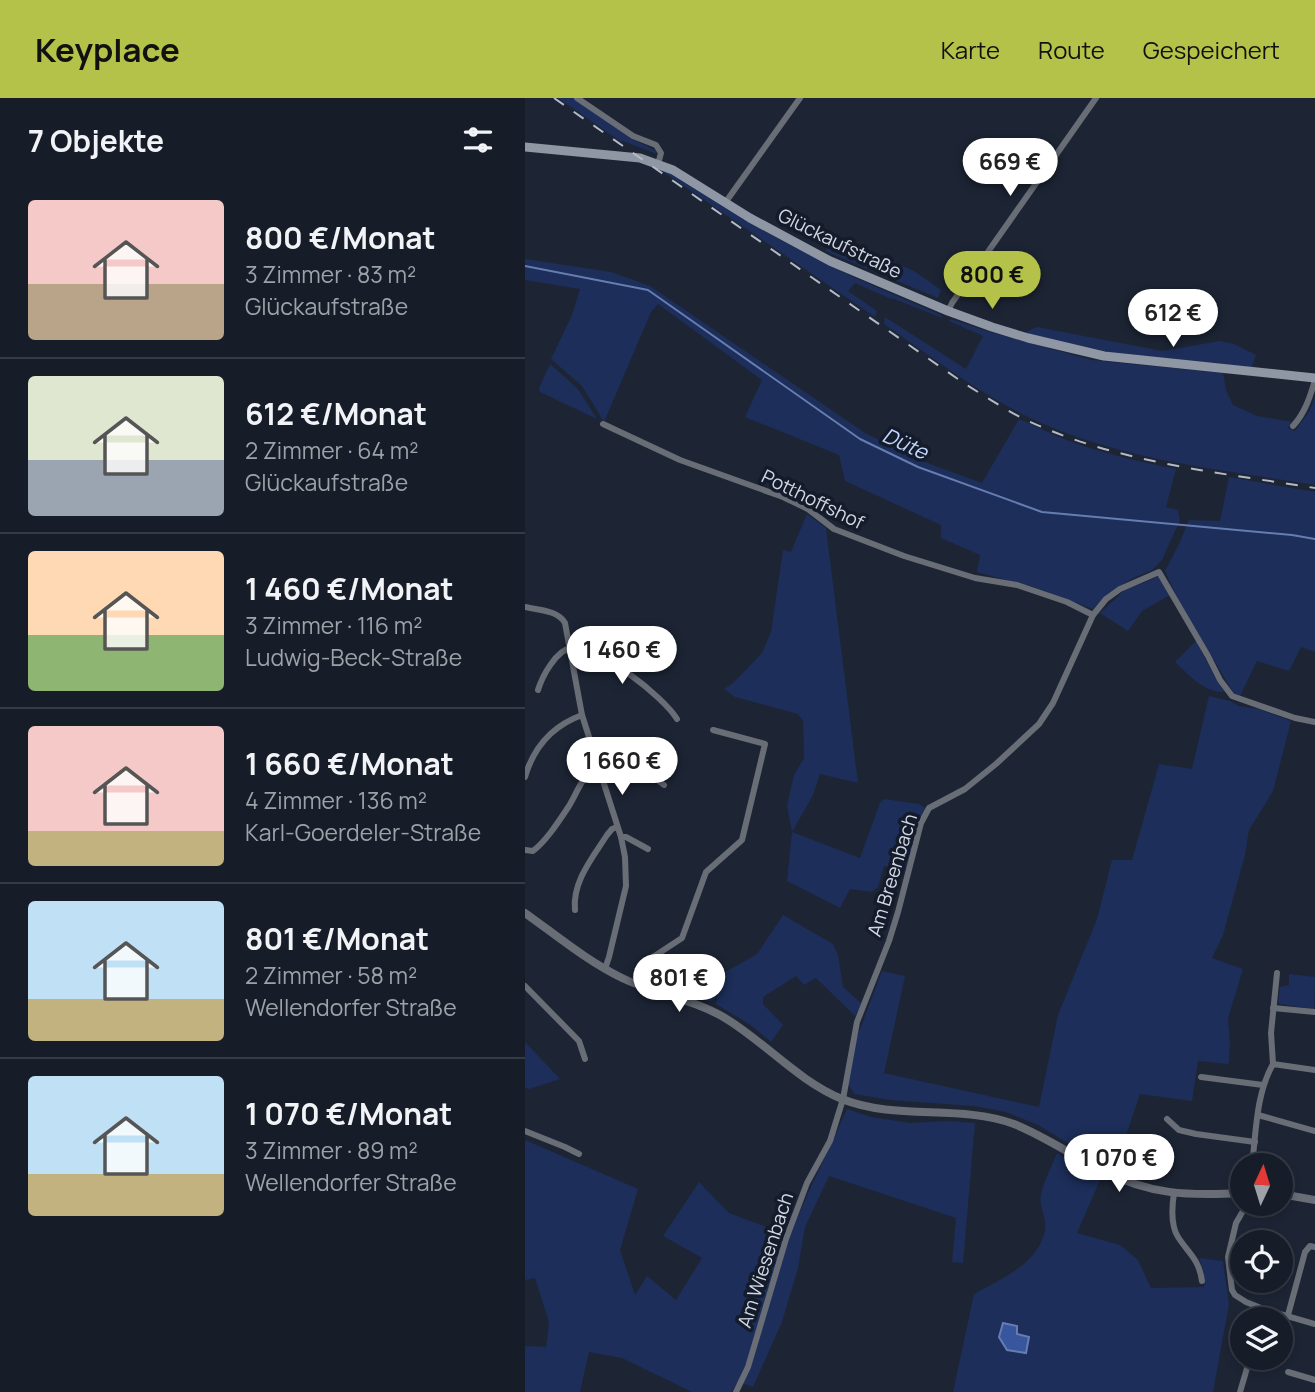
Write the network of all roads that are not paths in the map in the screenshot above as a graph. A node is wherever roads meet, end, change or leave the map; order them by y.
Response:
1 (577, 98) edge
2 (800, 98) edge
3 (1096, 98) edge
4 (525, 147) edge
5 (658, 164) junction
6 (725, 203) junction
7 (948, 312) junction
8 (1315, 379) edge
9 (603, 424) dead end
10 (1293, 426) dead end
11 (525, 607) edge
12 (1093, 615) junction
13 (569, 648) junction
14 (538, 690) dead end
15 (582, 715) junction
16 (677, 719) dead end
17 (1315, 722) edge
18 (713, 730) dead end
19 (593, 746) junction
20 (598, 765) junction
21 (525, 776) edge
22 (664, 785) dead end
23 (617, 827) junction
24 (621, 837) junction
25 (648, 849) dead end
26 (525, 850) edge
27 (575, 910) dead end
28 (525, 913) edge
29 (604, 969) junction
30 (1277, 973) dead end
31 (525, 986) edge
32 (642, 987) junction
33 (1273, 1009) junction
34 (1315, 1012) edge
35 (585, 1059) dead end
36 (1273, 1064) junction
37 (1315, 1070) edge
38 (1201, 1077) dead end
39 (1263, 1085) junction
40 (843, 1099) junction
41 (1258, 1115) junction
42 (1167, 1119) dead end
43 (525, 1131) edge
44 (1315, 1131) edge
45 (1255, 1142) junction
46 (1254, 1153) edge
47 (579, 1154) dead end
48 (1174, 1193) junction
49 (1230, 1194) edge
50 (1293, 1196) edge
51 (1315, 1200) edge
52 (1240, 1216) edge
53 (1315, 1247) edge
54 (1202, 1281) dead end
55 (1258, 1307) edge
56 (1290, 1307) edge
57 (1293, 1317) edge
58 (1315, 1324) edge
59 (1247, 1370) edge
60 (1288, 1372) dead end
61 (1315, 1380) edge
62 (736, 1392) edge
63 (1240, 1392) edge

1 - 5 street
2 - 6 street
3 - 7 street
4 - 5 main road, Glückaufstraße
5 - 6 main road, Glückaufstraße
6 - 7 main road, Glückaufstraße
7 - 8 main road, Glückaufstraße
8 - 10 street
9 - 12 street, Potthoffshof
11 - 13 street
12 - 17 street, Am Breenbach
12 - 40 street, Am Breenbach
13 - 14 street
13 - 15 street
13 - 16 street
15 - 19 street
15 - 21 street
18 - 32 street
19 - 20 street
19 - 22 street
20 - 23 street
20 - 26 street
23 - 24 street
23 - 27 street
24 - 25 street
24 - 29 street
28 - 29 street
29 - 32 street
30 - 33 street
31 - 35 street
32 - 40 street
33 - 34 street
33 - 36 street
36 - 37 street
36 - 39 street
38 - 39 street
39 - 41 street
40 - 48 street
40 - 62 street, Am Wiesenbach
41 - 44 street
41 - 45 street
42 - 45 street
43 - 47 street
45 - 46 street
48 - 49 street
48 - 54 street
50 - 51 street
52 - 55 street
53 - 56 street
57 - 58 street
59 - 63 street
60 - 61 street

